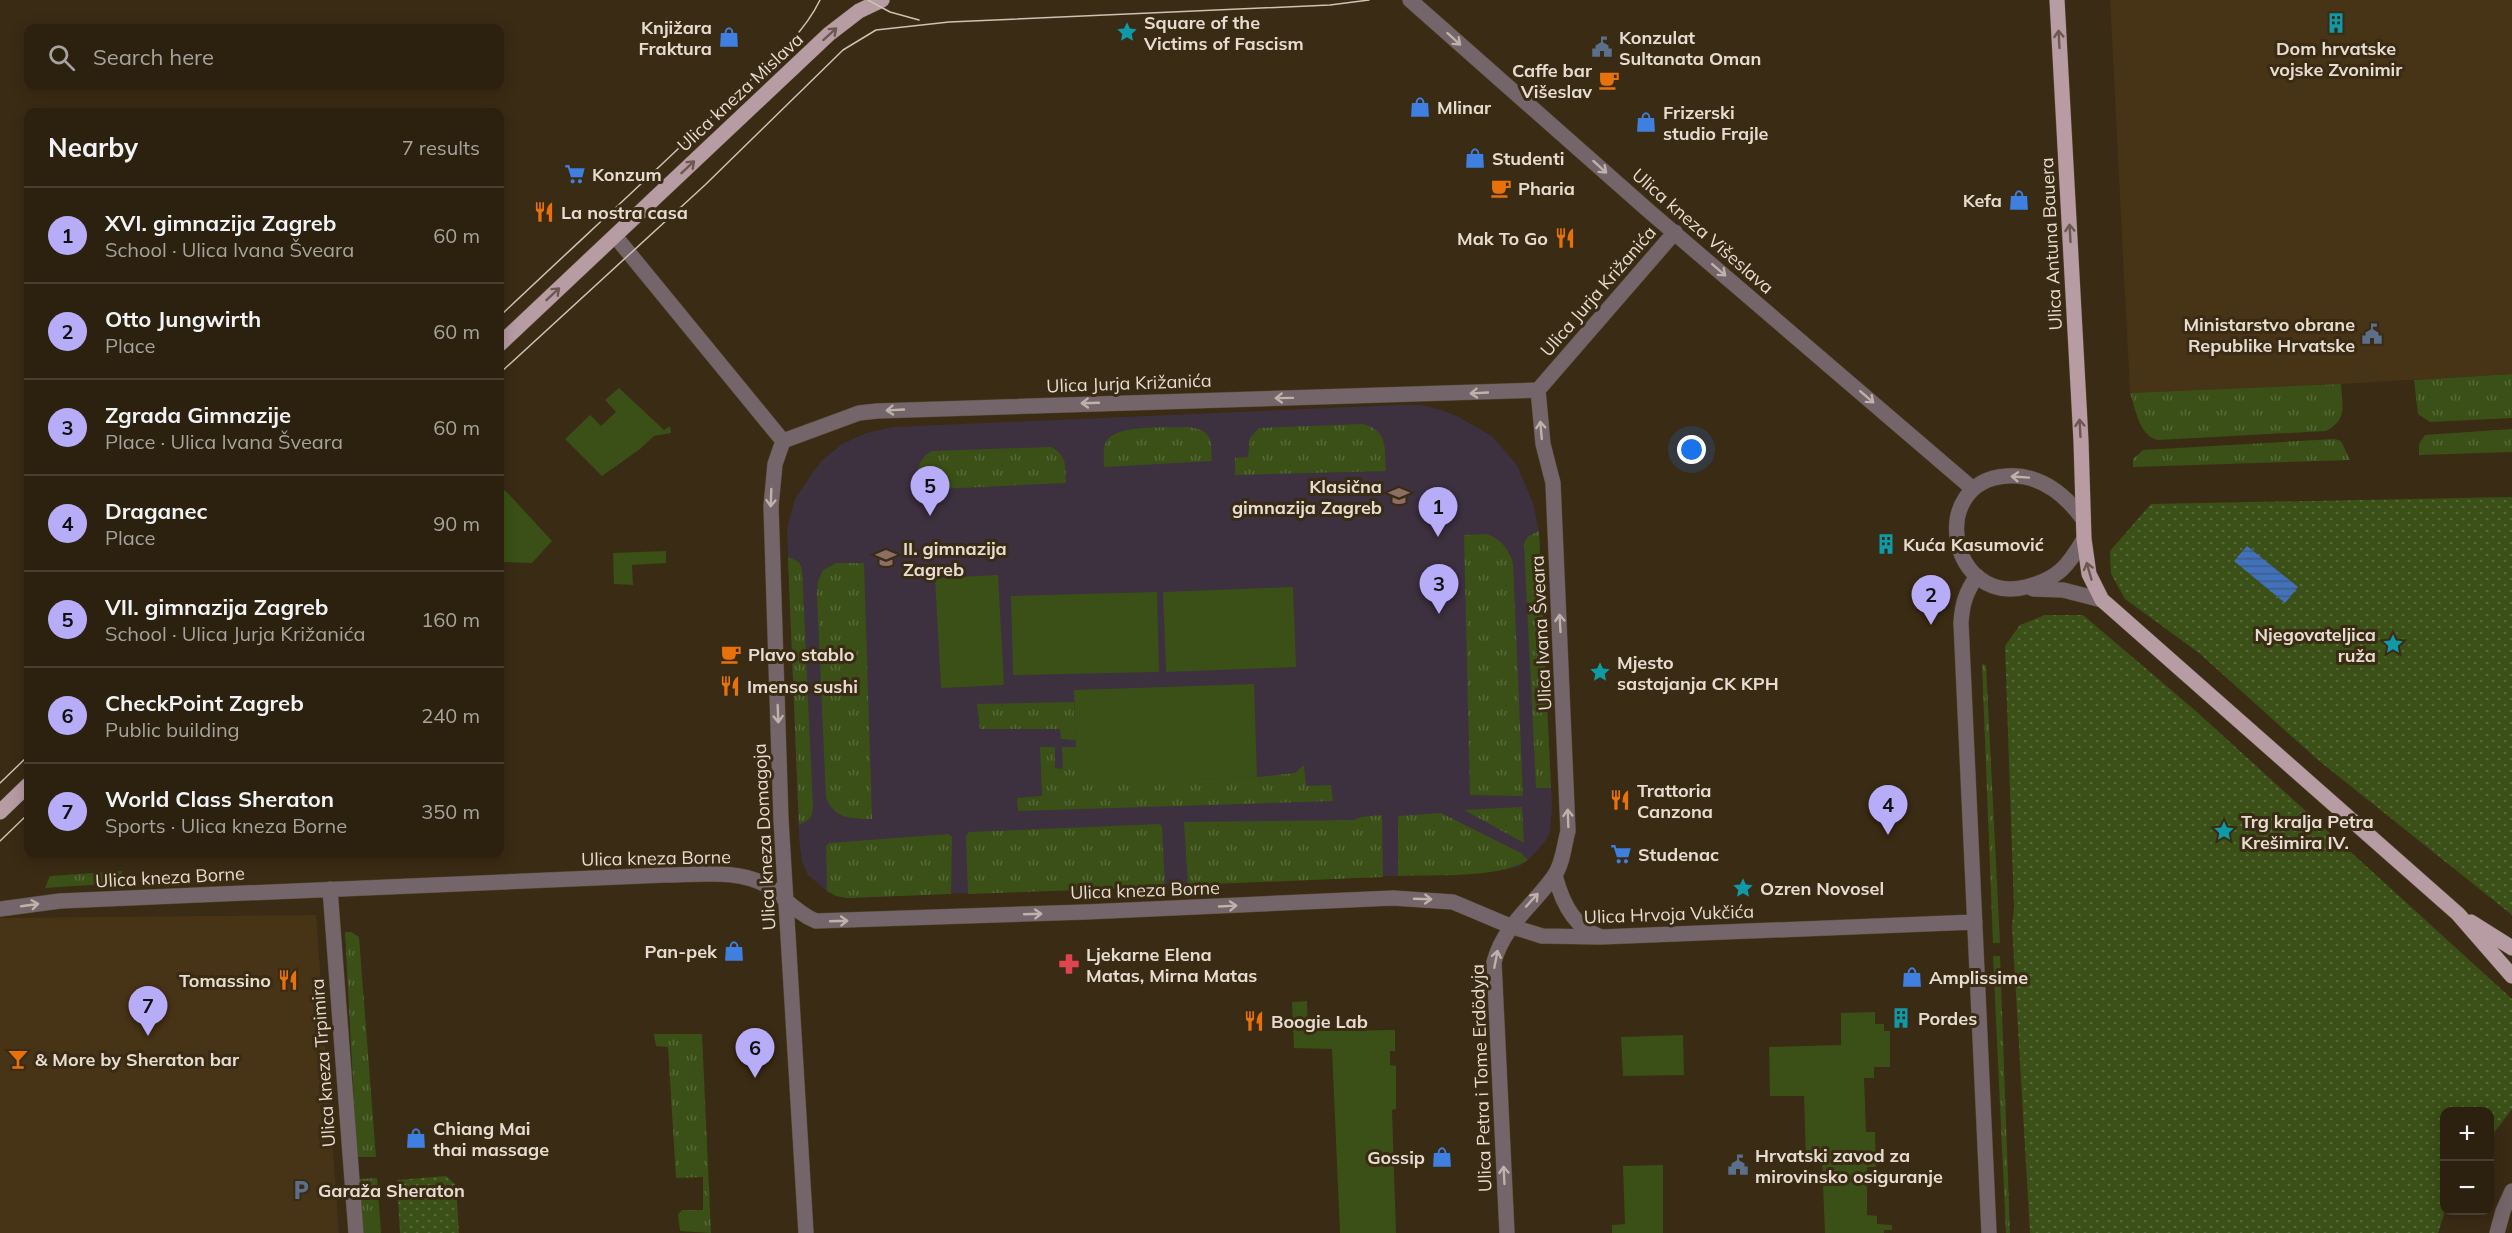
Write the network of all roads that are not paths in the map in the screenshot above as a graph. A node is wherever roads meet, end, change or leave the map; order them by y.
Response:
1 (882, 0) edge
2 (1410, 0) edge
3 (2057, 0) edge
4 (1675, 232) junction
5 (615, 236) junction
6 (504, 340) edge
7 (1538, 390) junction
8 (783, 441) junction
9 (1973, 489) junction
10 (2083, 519) junction
11 (2084, 539) junction
12 (1977, 576) junction
13 (2018, 589) junction
14 (2102, 600) junction
15 (24, 789) edge
16 (0, 812) edge
17 (1555, 875) junction
18 (330, 889) junction
19 (786, 901) junction
20 (0, 909) edge
21 (2458, 914) junction
22 (1975, 922) junction
23 (1510, 926) junction
24 (1601, 937) junction
25 (2512, 948) edge
26 (2512, 976) edge
27 (2512, 1191) edge
28 (356, 1233) edge
29 (806, 1233) edge
30 (1507, 1233) edge
31 (1989, 1233) edge
32 (2497, 1233) edge

5 -> 1 main road, Ulica kneza Mislava
2 -> 4 street, Ulica kneza Višeslava
10 -> 3 main road, Ulica Antuna Bauera
4 - 7 street, Ulica Jurja Križanića
4 -> 9 street, Ulica kneza Višeslava
6 -> 5 main road, Ulica kneza Mislava
5 - 8 street
7 -> 8 street, Ulica Jurja Križanića
17 -> 7 street, Ulica Ivana Šveara
8 -> 19 street, Ulica kneza Domagoja
10 -> 9 street
9 - 12 street
10 - 11 main road
11 - 13 street
14 -> 11 main road
12 - 13 street
12 - 22 street
13 - 14 street
14 - 21 main road
15 - 16 main road
23 -> 17 street, Ulica Ivana Šveara
17 - 24 street
18 - 19 street, Ulica kneza Borne
20 -> 18 street, Ulica kneza Borne
18 - 28 street, Ulica kneza Trpimira
19 -> 23 street, Ulica kneza Borne
19 - 29 street, Ulica kneza Domagoja
21 - 25 main road
21 - 26 main road
22 - 24 street, Ulica Hrvoja Vukčića
22 - 31 street
23 - 24 street, Ulica Hrvoja Vukčića
30 -> 23 street, Ulica Petra i Tome Erdödyja
27 - 32 street

